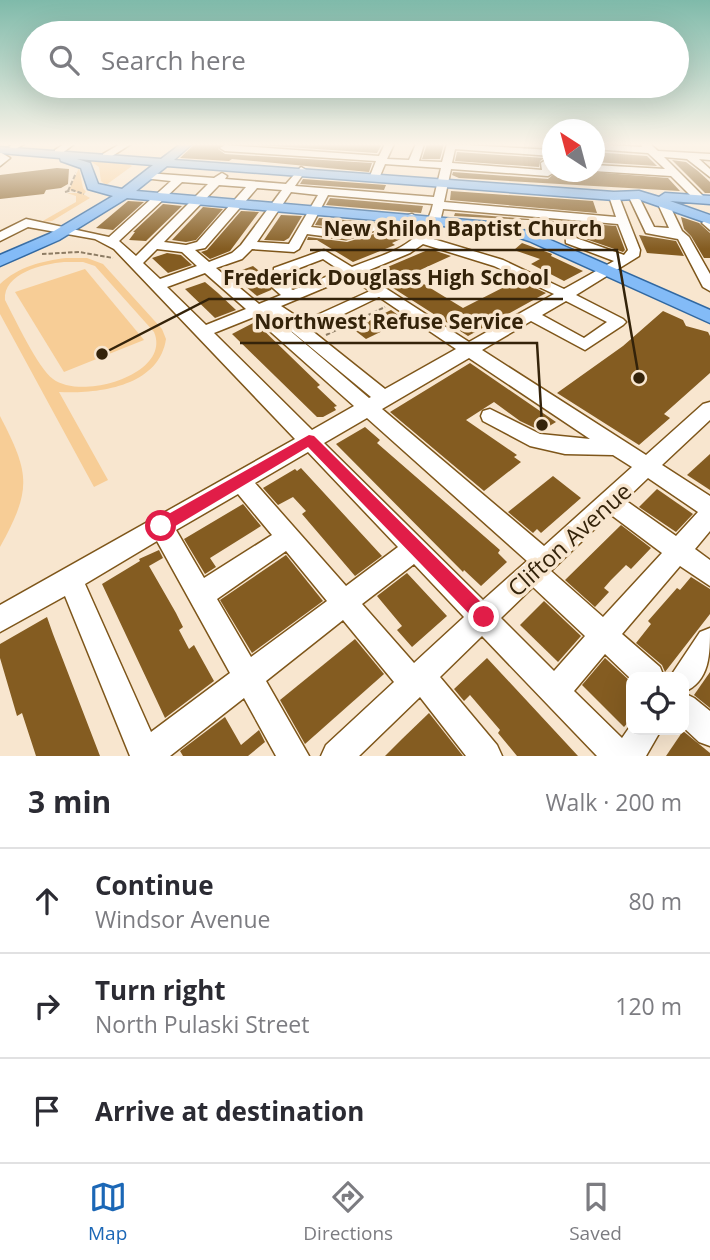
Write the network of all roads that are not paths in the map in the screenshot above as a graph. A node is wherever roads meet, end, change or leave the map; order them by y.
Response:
1 (90, 179) edge
2 (126, 179) edge
3 (136, 179) edge
4 (179, 179) edge
5 (196, 179) edge
6 (295, 179) edge
7 (419, 179) edge
8 (516, 179) edge
9 (680, 179) edge
10 (218, 181) junction
11 (442, 181) junction
12 (254, 184) junction
13 (685, 184) junction
14 (710, 186) edge
15 (516, 187) junction
16 (289, 188) junction
17 (580, 191) junction
18 (106, 192) junction
19 (325, 192) junction
20 (125, 194) junction
21 (614, 196) junction
22 (636, 196) junction
23 (161, 197) junction
24 (200, 200) junction
25 (659, 200) junction
26 (707, 201) edge
27 (237, 203) junction
28 (276, 206) junction
29 (437, 209) junction
30 (315, 210) junction
31 (411, 218) junction
32 (710, 218) edge
33 (516, 221) dead end
34 (539, 221) dead end
35 (623, 221) junction
36 (495, 226) junction
37 (710, 226) edge
38 (45, 228) junction
39 (303, 230) junction
40 (65, 231) junction
41 (569, 231) dead end
42 (677, 233) junction
43 (531, 236) junction
44 (0, 237) edge
45 (422, 240) junction
46 (111, 241) junction
47 (155, 245) junction
48 (248, 245) junction
49 (0, 248) edge
50 (186, 249) junction
51 (625, 260) junction
52 (0, 261) edge
53 (136, 263) junction
54 (208, 268) junction
55 (607, 270) junction
56 (352, 272) junction
57 (158, 285) junction
58 (710, 287) edge
59 (569, 292) junction
60 (292, 296) junction
61 (384, 298) junction
62 (264, 308) junction
63 (529, 314) junction
64 (710, 317) edge
65 (297, 326) junction
66 (204, 332) junction
67 (469, 349) junction
68 (375, 403) junction
69 (710, 409) edge
70 (491, 416) dead end
71 (309, 440) junction
72 (617, 447) junction
73 (648, 467) junction
74 (240, 481) junction
75 (610, 502) junction
76 (710, 508) edge
77 (710, 515) edge
78 (161, 526) junction
79 (288, 537) junction
80 (416, 548) junction
81 (678, 551) junction
82 (539, 567) junction
83 (710, 574) edge
84 (70, 579) junction
85 (201, 595) junction
86 (345, 603) junction
87 (484, 617) junction
88 (0, 619) edge
89 (603, 636) junction
90 (710, 642) edge
91 (644, 672) edge
92 (688, 672) edge
93 (248, 677) junction
94 (418, 680) junction
95 (555, 691) junction
96 (689, 712) edge
97 (710, 731) edge
98 (642, 735) edge
99 (146, 755) edge
100 (293, 756) edge
101 (337, 756) edge
102 (485, 756) edge
103 (618, 756) edge
104 (627, 756) edge

1 - 18 main road
2 - 18 main road
3 - 20 main road
4 - 23 street
5 - 10 street
6 - 16 street
7 - 11 main road
8 - 15 street
9 - 13 street
10 - 12 street
10 - 24 street
11 - 15 main road
11 - 29 street
12 - 16 street
12 - 27 street
13 - 14 street
13 - 26 street
15 - 17 main road
15 - 17 main road
16 - 19 street
16 - 28 street
17 - 21 main road
17 - 22 main road
18 - 20 main road
18 - 38 main road
19 - 29 street
19 - 30 street
20 - 23 main road
20 - 40 main road
21 - 22 main road
21 - 35 street
22 - 25 main road
22 - 42 street
23 - 24 main road
23 - 46 street
24 - 27 main road
24 - 47 street
25 - 26 main road
25 - 32 main road
25 - 42 street
26 - 32 main road
27 - 28 main road
27 - 50 street
28 - 30 main road
28 - 48 street
29 - 31 main road
29 - 35 street
29 - 36 main road
29 - 45 street
30 - 31 main road
30 - 39 street
31 - 39 street
32 - 37 street
33 - 36 street
34 - 43 street
35 - 51 street
36 - 43 main road
38 - 40 street
38 - 44 street
38 - 49 main road
39 - 48 street
40 - 46 street
40 - 52 main road
41 - 51 street
42 - 58 street
43 - 55 main road
45 - 56 street
45 - 59 street
46 - 53 street
47 - 50 street
47 - 53 street
48 - 54 street
50 - 54 street
51 - 55 street
53 - 57 street
54 - 57 street
54 - 62 street
55 - 59 street
55 - 64 main road
56 - 60 street
56 - 60 street
56 - 61 street
57 - 66 street
59 - 63 street
59 - 63 street
60 - 62 street
61 - 65 street
61 - 67 street
62 - 65 street
62 - 66 street
62 - 68 street
63 - 67 street
65 - 68 street
66 - 71 street
67 - 68 street
67 - 72 street
68 - 71 street
68 - 82 street
69 - 73 street, Clifton Avenue
70 - 72 street
71 - 74 street
71 - 80 street
72 - 73 street
73 - 75 street, Clifton Avenue
73 - 76 street
74 - 78 street
74 - 79 street
75 - 81 street
75 - 82 street, Clifton Avenue
77 - 81 street
78 - 84 street
78 - 85 street
79 - 85 street
79 - 86 street
80 - 86 street
80 - 87 street
81 - 83 street
81 - 89 street
82 - 87 street, Clifton Avenue
82 - 89 street
84 - 88 street
84 - 99 street
85 - 93 street
86 - 93 street
86 - 94 street
87 - 94 street, Clifton Avenue
87 - 95 street
89 - 91 street
89 - 95 street
90 - 92 street
93 - 99 street
93 - 100 street
94 - 101 street, Clifton Avenue
94 - 102 street
95 - 103 street
96 - 97 street
98 - 104 street

